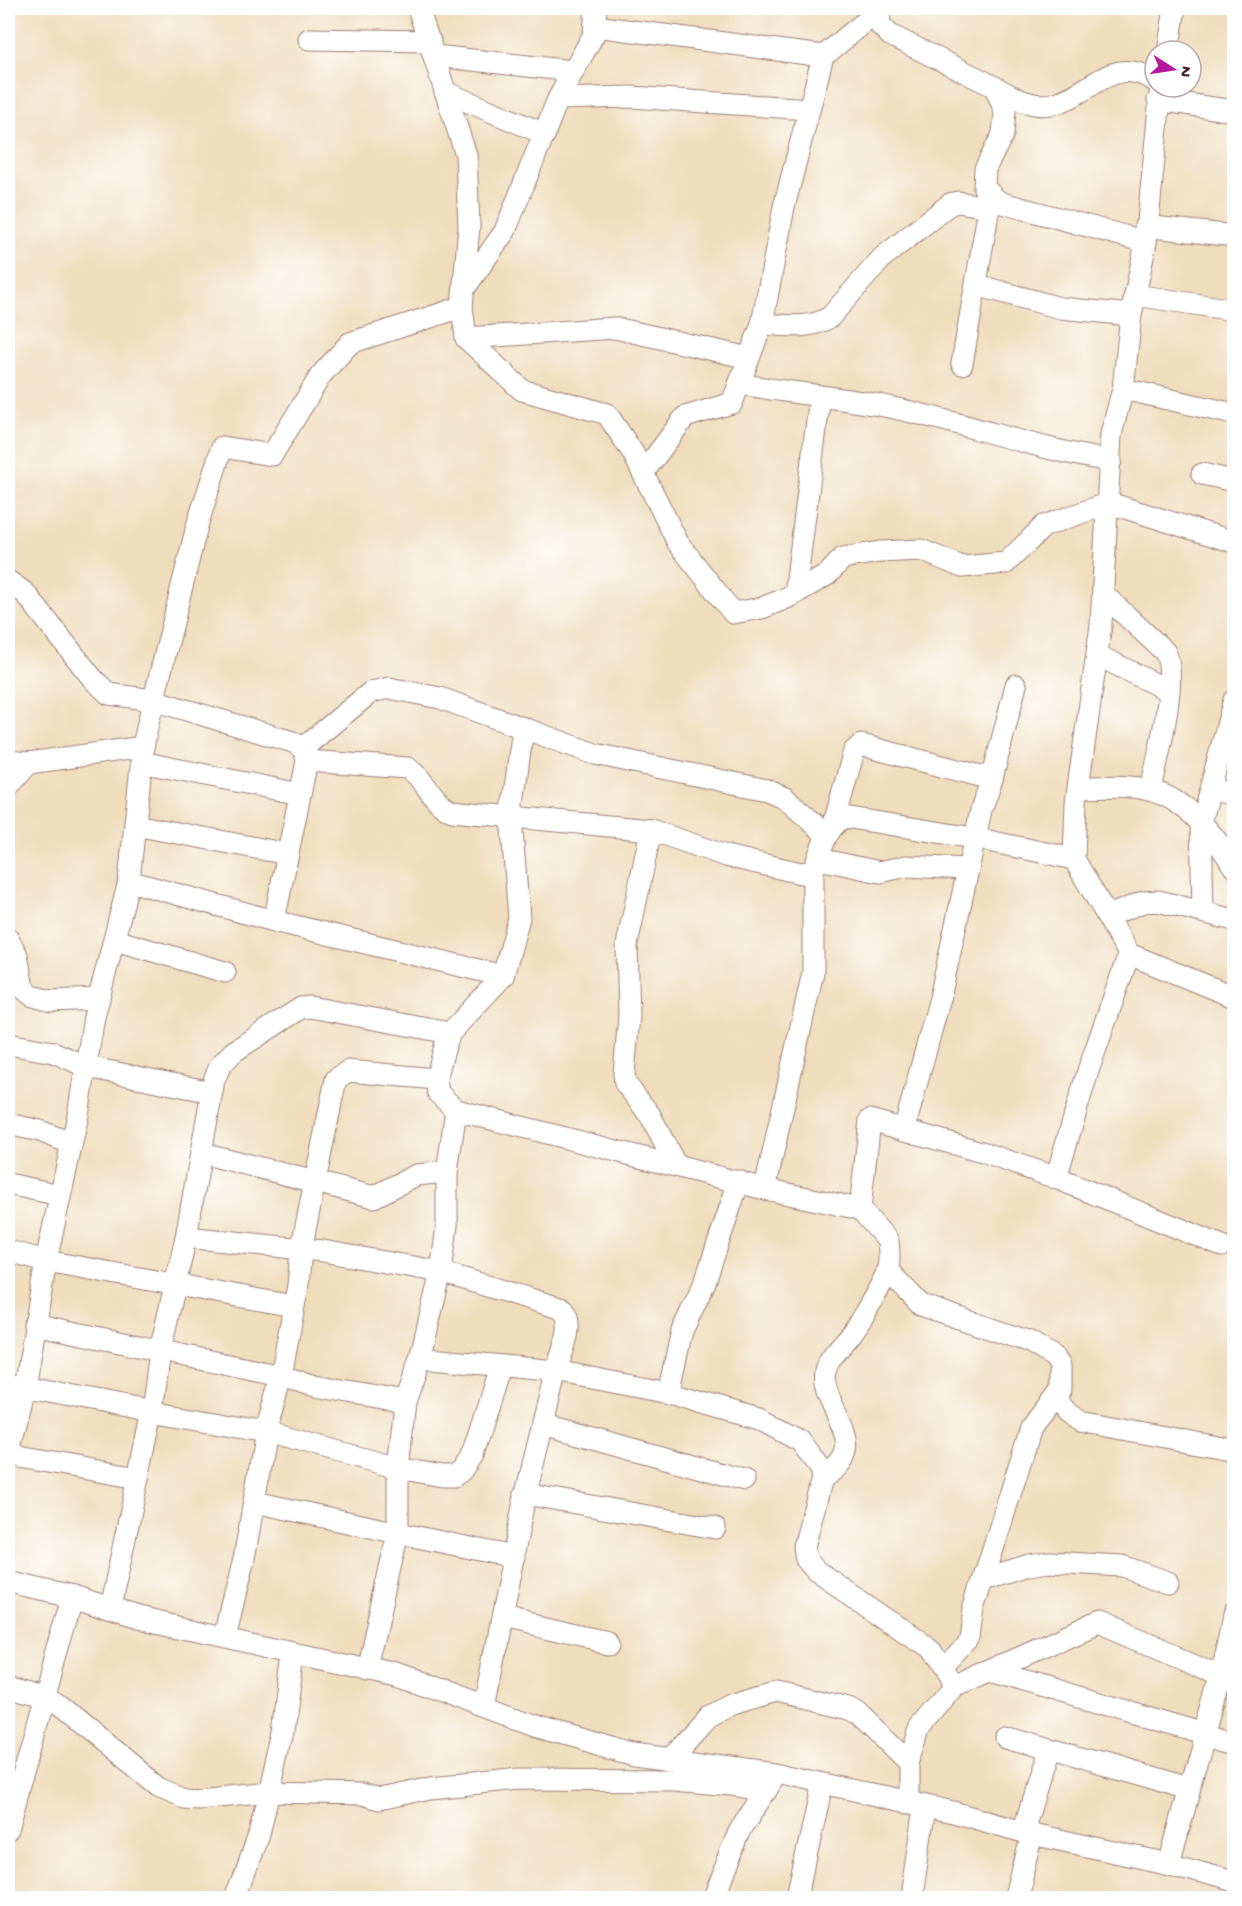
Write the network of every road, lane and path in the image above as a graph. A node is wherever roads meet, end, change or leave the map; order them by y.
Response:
1 (418, 8) edge
2 (1175, 8) edge
3 (879, 10) edge
4 (595, 17) edge
5 (309, 39) dead end
6 (1170, 39) edge
7 (432, 48) junction
8 (823, 56) junction
9 (573, 71) junction
10 (1143, 77) edge
11 (995, 87) junction
12 (446, 92) junction
13 (558, 99) junction
14 (1157, 99) edge
15 (1193, 99) edge
16 (809, 109) junction
17 (1234, 111) edge
18 (545, 134) junction
19 (990, 201) junction
20 (1145, 234) junction
21 (1234, 236) edge
22 (976, 285) junction
23 (463, 298) junction
24 (1133, 305) junction
25 (1234, 310) edge
26 (762, 324) junction
27 (466, 338) junction
28 (749, 358) junction
29 (962, 364) dead end
30 (739, 384) junction
31 (1123, 389) junction
32 (820, 397) junction
33 (1234, 414) edge
34 (1111, 461) junction
35 (643, 473) junction
36 (1202, 474) dead end
37 (1234, 481) edge
38 (1109, 503) junction
39 (1234, 542) edge
40 (8, 581) edge
41 (795, 594) junction
42 (1103, 594) junction
43 (1097, 655) junction
44 (1016, 685) dead end
45 (1169, 691) junction
46 (153, 700) junction
47 (1234, 700) edge
48 (523, 728) junction
49 (142, 754) junction
50 (305, 755) junction
51 (8, 761) edge
52 (29, 763) junction
53 (992, 778) junction
54 (8, 787) edge
55 (1079, 787) junction
56 (1211, 788) junction
57 (1151, 790) junction
58 (300, 794) junction
59 (1234, 796) edge
60 (511, 818) junction
61 (1201, 823) junction
62 (135, 825) junction
63 (830, 829) junction
64 (651, 830) junction
65 (974, 838) junction
66 (288, 854) junction
67 (1074, 859) junction
68 (816, 865) junction
69 (1234, 867) edge
70 (968, 869) junction
71 (129, 881) junction
72 (1203, 912) junction
73 (1108, 916) junction
74 (1234, 920) edge
75 (274, 921) junction
76 (8, 939) edge
77 (115, 940) junction
78 (1129, 954) junction
79 (225, 972) dead end
80 (503, 976) junction
81 (15, 986) edge
82 (1234, 997) edge
83 (99, 999) junction
84 (450, 1034) junction
85 (8, 1044) edge
86 (87, 1066) junction
87 (436, 1079) junction
88 (212, 1092) junction
89 (456, 1110) junction
90 (8, 1124) edge
91 (904, 1130) junction
92 (70, 1143) junction
93 (202, 1153) junction
94 (675, 1164) junction
95 (447, 1172) junction
96 (1056, 1178) junction
97 (739, 1181) junction
98 (315, 1182) junction
99 (8, 1184) edge
100 (765, 1189) junction
101 (60, 1195) junction
102 (860, 1209) junction
103 (186, 1237) junction
104 (1222, 1246) dead end
105 (8, 1251) edge
106 (301, 1251) junction
107 (46, 1261) junction
108 (887, 1270) junction
109 (441, 1272) junction
110 (175, 1284) junction
111 (293, 1306) junction
112 (34, 1324) junction
113 (160, 1351) junction
114 (420, 1358) junction
115 (500, 1367) junction
116 (556, 1371) junction
117 (281, 1376) junction
118 (16, 1386) edge
119 (668, 1393) junction
120 (1055, 1399) junction
121 (405, 1402) junction
122 (152, 1412) junction
123 (543, 1424) junction
124 (266, 1432) junction
125 (1234, 1450) edge
126 (8, 1455) edge
127 (398, 1468) junction
128 (138, 1478) junction
129 (822, 1478) junction
130 (744, 1480) dead end
131 (525, 1494) junction
132 (255, 1502) junction
133 (715, 1528) dead end
134 (398, 1533) junction
135 (514, 1557) junction
136 (984, 1579) junction
137 (8, 1582) edge
138 (1168, 1582) dead end
139 (72, 1597) junction
140 (110, 1609) junction
141 (1234, 1617) edge
142 (502, 1618) junction
143 (225, 1636) junction
144 (607, 1642) dead end
145 (293, 1653) junction
146 (942, 1668) junction
147 (368, 1669) junction
148 (990, 1671) junction
149 (1228, 1679) edge
150 (8, 1686) edge
151 (954, 1687) junction
152 (45, 1697) junction
153 (484, 1707) junction
154 (1205, 1733) junction
155 (1005, 1737) dead end
156 (1234, 1742) edge
157 (1048, 1750) junction
158 (669, 1759) junction
159 (908, 1763) junction
160 (771, 1782) junction
161 (822, 1785) junction
162 (1189, 1790) junction
163 (269, 1792) junction
164 (916, 1804) junction
165 (8, 1829) edge
166 (1027, 1832) junction
167 (1169, 1864) junction
168 (1234, 1882) edge
169 (236, 1899) edge
170 (711, 1899) edge
171 (797, 1899) edge
172 (912, 1899) edge
173 (1016, 1899) edge

1 - 7 street
2 - 6 street
3 - 8 street
3 - 11 street
4 - 8 street
4 - 9 street
5 - 7 street
7 - 9 street
7 - 12 street
8 - 16 street
9 - 13 street
10 - 11 street
11 - 19 street
12 - 18 street
12 - 23 street
13 - 16 street
13 - 18 street
14 - 20 street
15 - 17 street
16 - 26 street
18 - 23 street
19 - 20 street
19 - 22 street
19 - 26 street
20 - 21 street
20 - 24 street
22 - 24 street
22 - 29 street
23 - 27 street
23 - 46 street
24 - 25 street
24 - 31 street
26 - 28 street
27 - 28 street
27 - 35 street
28 - 30 street
30 - 32 street
30 - 35 street
31 - 33 street
31 - 34 street
32 - 34 street
32 - 41 street
34 - 38 street
35 - 41 street
36 - 37 street
38 - 39 street
38 - 41 street
38 - 42 street
40 - 46 street
42 - 43 street
42 - 45 street
43 - 45 street
43 - 55 street
44 - 53 street
45 - 57 street
46 - 49 street
46 - 50 street
47 - 56 street
48 - 50 street
48 - 60 street
48 - 63 street
49 - 52 street
49 - 58 street
49 - 62 street
50 - 58 street
50 - 60 street
51 - 52 street
52 - 54 street
53 - 63 street
53 - 65 street
55 - 57 street
55 - 67 street
56 - 59 street
56 - 61 street
57 - 61 street
58 - 66 street
60 - 64 street
60 - 80 street
61 - 69 street
61 - 72 street
62 - 66 street
62 - 71 street
63 - 65 street
63 - 68 street
64 - 68 street
64 - 94 street
65 - 67 street
65 - 70 street
66 - 75 street
67 - 73 street
68 - 70 street
68 - 100 street
70 - 91 street
71 - 75 street
71 - 77 street
72 - 73 street
72 - 74 street
73 - 78 street
75 - 80 street
76 - 81 street
77 - 79 street
77 - 83 street
78 - 82 street
78 - 96 street
80 - 84 street
81 - 83 street
83 - 86 street
84 - 87 street
84 - 88 street
85 - 86 street
86 - 88 street
86 - 92 street
87 - 89 street
87 - 98 street
88 - 93 street
89 - 94 street
89 - 95 street
90 - 92 street
91 - 96 street
91 - 102 street
92 - 101 street
93 - 98 street
93 - 103 street
94 - 97 street
95 - 98 street
95 - 109 street
96 - 104 street
97 - 100 street
97 - 119 street
98 - 106 street
99 - 101 street
100 - 102 street
101 - 107 street
102 - 108 street
103 - 106 street
103 - 110 street
105 - 107 street
106 - 109 street
106 - 111 street
107 - 110 street
107 - 112 street
108 - 120 street
108 - 129 street
109 - 114 street
109 - 116 street
110 - 111 street
110 - 113 street
111 - 117 street
112 - 113 street
112 - 118 street
113 - 117 street
113 - 122 street
114 - 115 street
114 - 121 street
115 - 116 street
115 - 127 street
116 - 119 street
116 - 123 street
117 - 121 street
117 - 124 street
118 - 122 street
118 - 126 street
119 - 129 street
120 - 125 street
120 - 136 street
121 - 127 street
122 - 124 street
122 - 128 street
123 - 130 street
123 - 131 street
124 - 127 street
124 - 132 street
126 - 128 street
127 - 134 street
128 - 140 street
129 - 146 street
131 - 133 street
131 - 135 street
132 - 134 street
132 - 143 street
134 - 135 street
134 - 147 street
135 - 142 street
136 - 138 street
136 - 146 street
137 - 139 street
139 - 140 street
139 - 152 street
140 - 143 street
141 - 149 street
142 - 144 street
142 - 153 street
143 - 145 street
145 - 147 street
145 - 163 street
146 - 151 street
147 - 153 street
148 - 149 street
148 - 151 street
148 - 154 street
149 - 154 street
150 - 152 street
151 - 159 street
152 - 163 street
152 - 165 street
153 - 158 street
154 - 156 street
154 - 162 street
155 - 157 street
157 - 162 street
157 - 166 street
158 - 159 street
158 - 160 street
159 - 164 street
160 - 161 street
160 - 163 street
160 - 170 street
161 - 164 street
161 - 171 street
162 - 167 street
163 - 169 street
164 - 166 street
164 - 172 street
166 - 167 street
166 - 173 street
167 - 168 street

